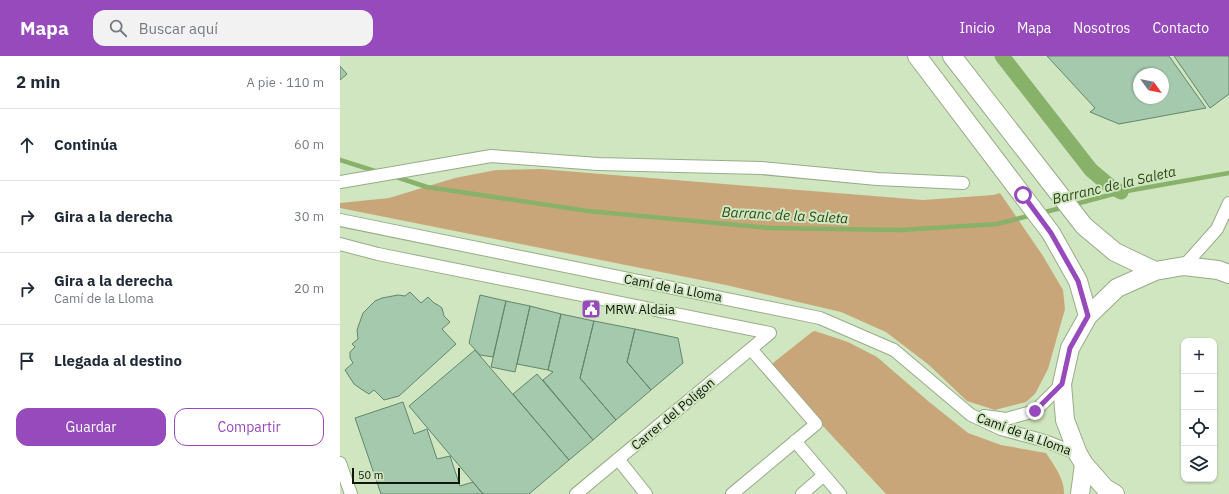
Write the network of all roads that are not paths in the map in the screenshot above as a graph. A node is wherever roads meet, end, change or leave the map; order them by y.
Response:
1 (917, 56) edge
2 (952, 56) edge
3 (340, 182) edge
4 (963, 183) dead end
5 (1229, 203) edge
6 (343, 222) edge
7 (340, 244) edge
8 (1184, 266) junction
9 (1155, 271) junction
10 (1229, 274) edge
11 (1088, 316) junction
12 (770, 333) joint
13 (750, 349) junction
14 (1062, 384) junction
15 (971, 415) junction
16 (795, 441) junction
17 (618, 459) junction
18 (1081, 459) junction
19 (340, 463) edge
20 (824, 475) junction
21 (351, 494) edge
22 (576, 494) edge
23 (646, 494) edge
24 (732, 494) edge
25 (802, 494) edge
26 (840, 494) edge
27 (1080, 494) edge
28 (1115, 494) edge

1 - 11 main road
2 - 9 main road
3 - 4 street
5 - 8 street
6 - 15 street, Camí de la Lloma
7 - 12 street, Camí de la Lloma
8 - 9 main road
8 - 10 main road
9 - 11 main road
11 - 14 main road
12 - 13 street, Carrer del Poligon
13 - 16 street
13 - 17 street, Carrer del Poligon
14 - 15 street, Camí de la Lloma
14 - 18 main road
15 - 18 street, Camí de la Lloma
16 - 20 street
16 - 24 street
17 - 22 street, Carrer del Poligon
17 - 23 street
18 - 27 main road
18 - 28 main road
19 - 21 street
20 - 25 street
20 - 26 street

